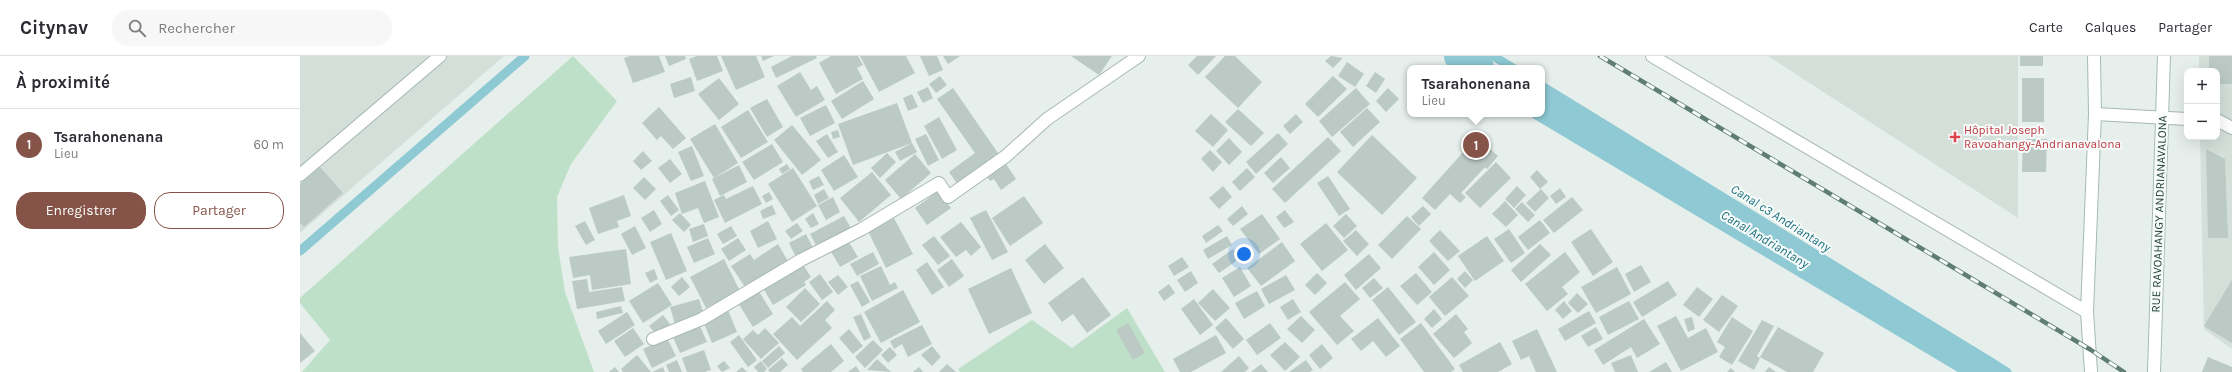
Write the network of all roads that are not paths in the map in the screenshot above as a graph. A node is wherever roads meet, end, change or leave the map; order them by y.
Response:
1 (440, 56) edge
2 (1139, 56) edge
3 (1652, 56) edge
4 (2094, 56) edge
5 (2164, 56) edge
6 (2095, 114) junction
7 (2162, 118) junction
8 (2184, 119) edge
9 (2220, 122) edge
10 (2232, 128) edge
11 (300, 175) edge
12 (2087, 312) junction
13 (653, 340) dead end
14 (2091, 372) edge
15 (2154, 372) edge

1 - 11 street
2 - 13 street
3 - 12 street
4 - 6 street
5 - 7 street, RUE RAVOAHANGY ANDRIANAVALONA
6 - 7 street
6 - 12 street
7 - 8 street
7 - 15 street, RUE RAVOAHANGY ANDRIANAVALONA
9 - 10 street
12 - 14 street

